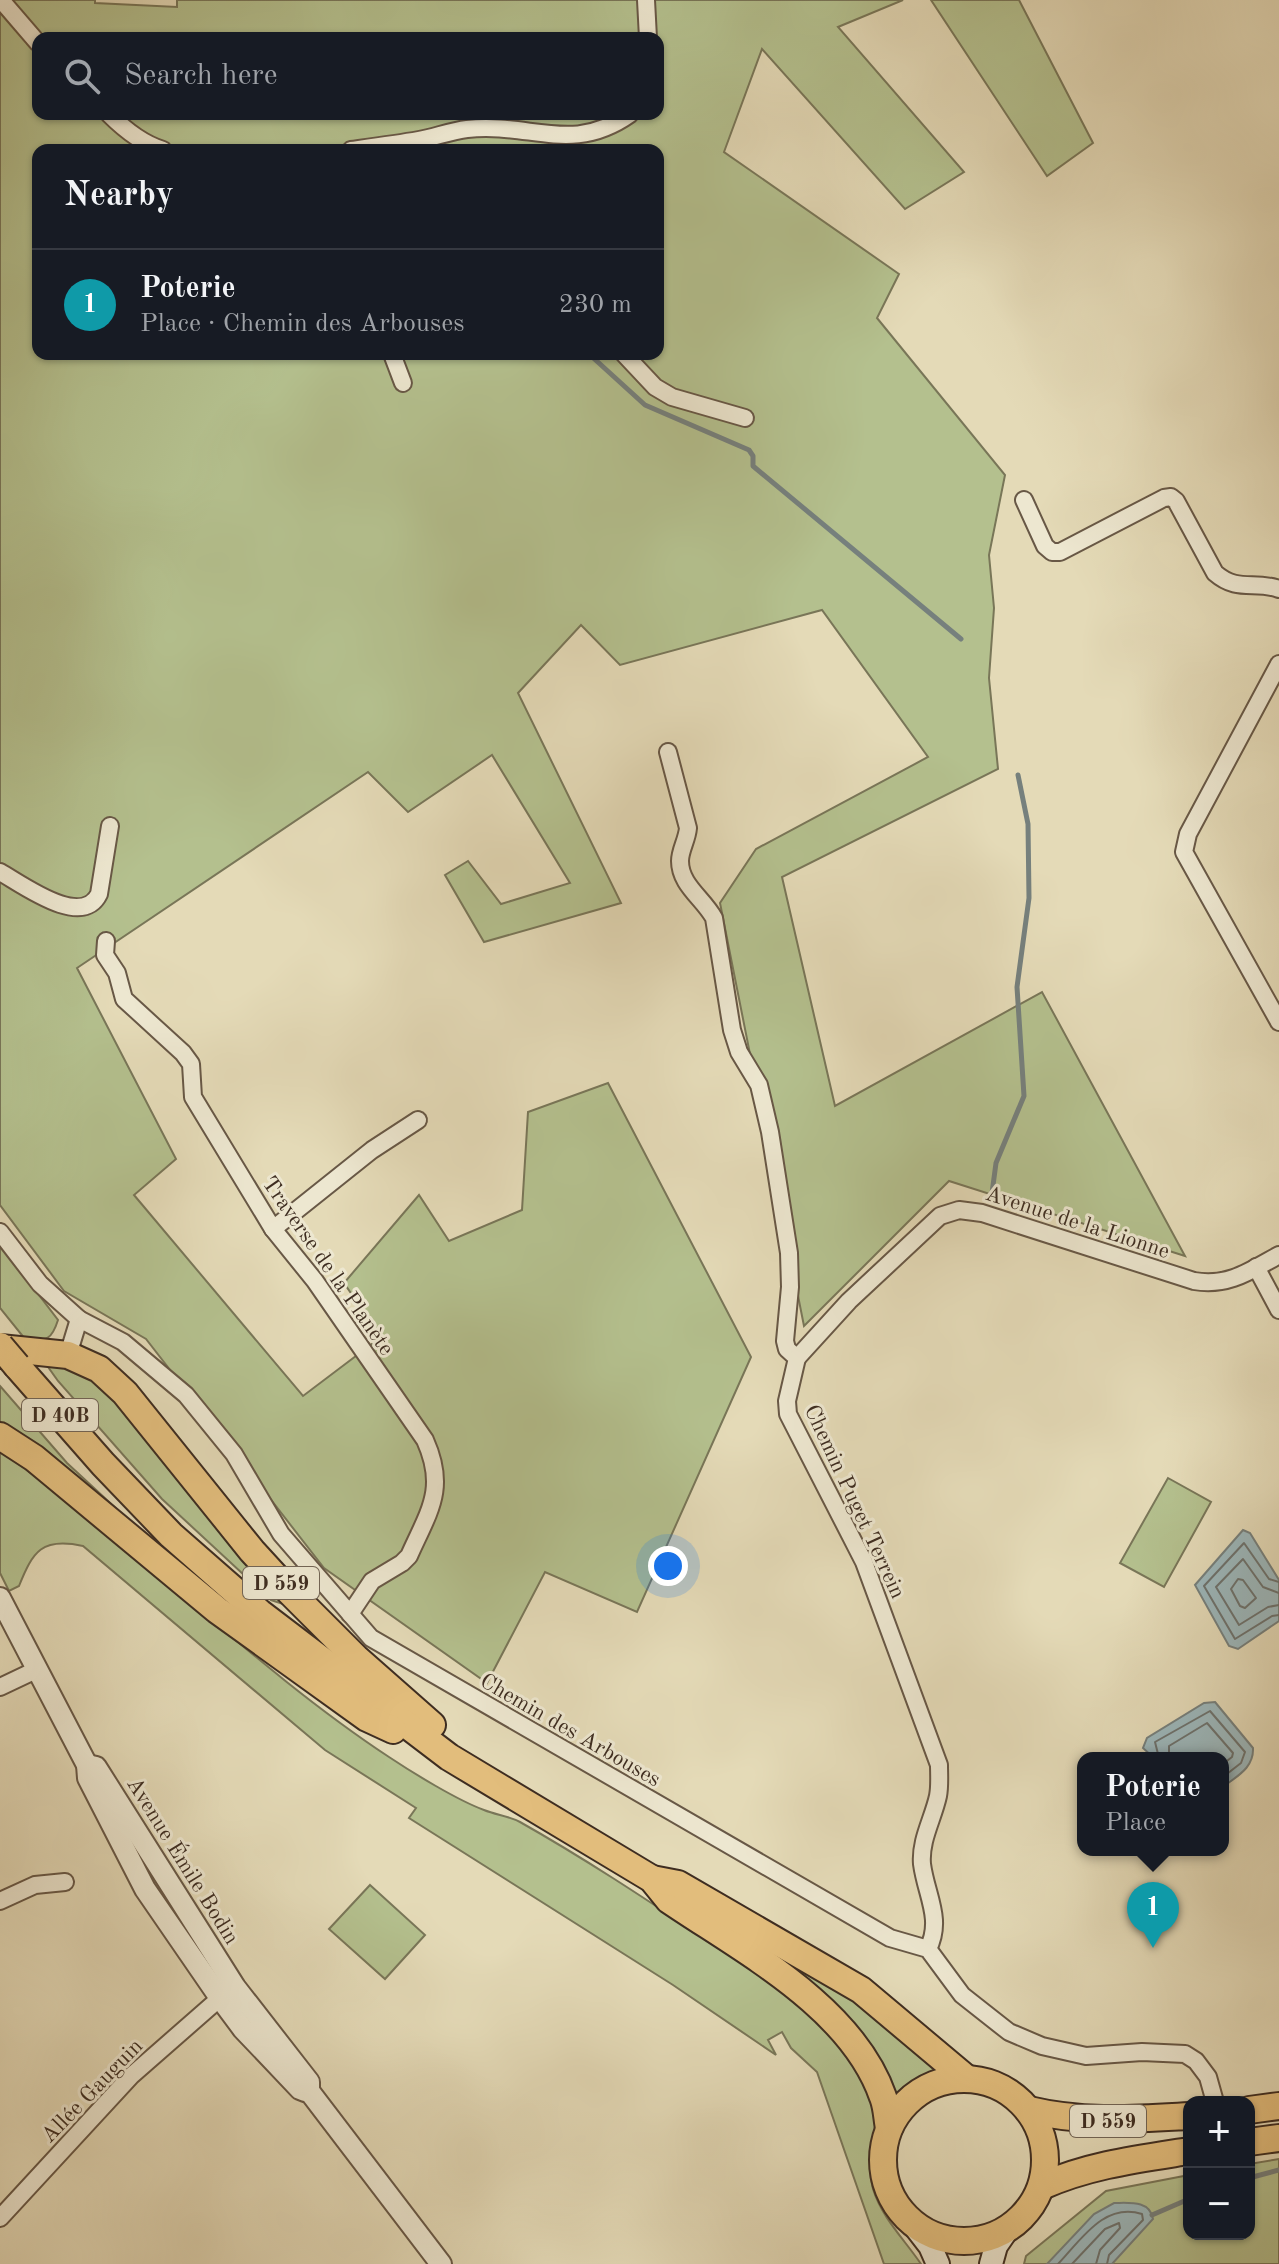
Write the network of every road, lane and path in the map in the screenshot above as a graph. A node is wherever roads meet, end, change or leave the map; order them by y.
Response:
1 (1, 0) edge
2 (646, 0) edge
3 (648, 32) edge
4 (32, 36) edge
5 (115, 120) edge
6 (621, 120) edge
7 (445, 134) junction
8 (148, 144) edge
9 (386, 144) edge
10 (452, 144) edge
11 (394, 360) edge
12 (630, 360) edge
13 (403, 383) dead end
14 (745, 418) dead end
15 (1024, 500) dead end
16 (1279, 589) edge
17 (1279, 664) edge
18 (668, 752) dead end
19 (110, 826) dead end
20 (0, 872) edge
21 (106, 941) dead end
22 (1279, 1021) edge
23 (418, 1120) dead end
24 (273, 1229) junction
25 (0, 1232) edge
26 (1279, 1255) edge
27 (1256, 1267) junction
28 (1279, 1310) edge
29 (79, 1319) junction
30 (6, 1353) edge
31 (68, 1355) junction
32 (797, 1358) junction
33 (0, 1436) edge
34 (0, 1598) edge
35 (350, 1614) junction
36 (38, 1669) junction
37 (0, 1687) edge
38 (449, 1757) junction
39 (513, 1796) junction
40 (652, 1879) junction
41 (65, 1882) dead end
42 (0, 1901) edge
43 (928, 1949) junction
44 (228, 1993) junction
45 (967, 2079) junction
46 (1213, 2096) edge
47 (1279, 2106) edge
48 (1255, 2109) edge
49 (1029, 2110) junction
50 (1183, 2116) edge
51 (889, 2128) junction
52 (1279, 2138) edge
53 (1255, 2141) edge
54 (1183, 2152) edge
55 (1042, 2186) junction
56 (0, 2218) edge
57 (913, 2224) junction
58 (1007, 2230) junction
59 (441, 2264) edge
60 (938, 2264) edge
61 (991, 2264) edge

1 - 4 street
2 - 3 street
5 - 8 street
6 - 7 street
7 - 9 street
7 - 10 street
11 - 13 street
12 - 14 street
15 - 16 street
17 - 22 street
18 - 32 street, Chemin Puget Terrein
19 - 20 street
21 - 24 street, Traverse de la Planète
23 - 24 street
24 - 35 street, Traverse de la Planète
25 - 29 street, Chemin des Arbouses
26 - 27 street, Avenue de la Lionne
27 - 28 street
27 - 32 street, Avenue de la Lionne
29 - 31 street
29 - 35 street, Chemin des Arbouses
30 - 31 main road, D 559
30 - 38 main road, D 40B
31 - 39 main road, D 559
32 - 43 street, Chemin Puget Terrein
33 - 38 main road, D 559
34 - 36 street, Avenue Émile Bodin
35 - 43 street, Chemin des Arbouses
36 - 37 street
36 - 44 street, Avenue Émile Bodin
38 - 39 main road, D 559
39 - 40 main road, D 559
40 - 45 main road, D 559
40 - 51 main road, D 559
41 - 42 street
43 - 46 street
44 - 56 street, Allée Gauguin
44 - 59 street, Avenue Émile Bodin
45 - 49 main road
45 - 51 main road
47 - 48 main road
49 - 50 main road, D 559
49 - 55 main road
51 - 57 main road
52 - 53 main road
54 - 55 main road, D 559
55 - 58 main road
57 - 58 main road
57 - 60 main road
58 - 61 main road

